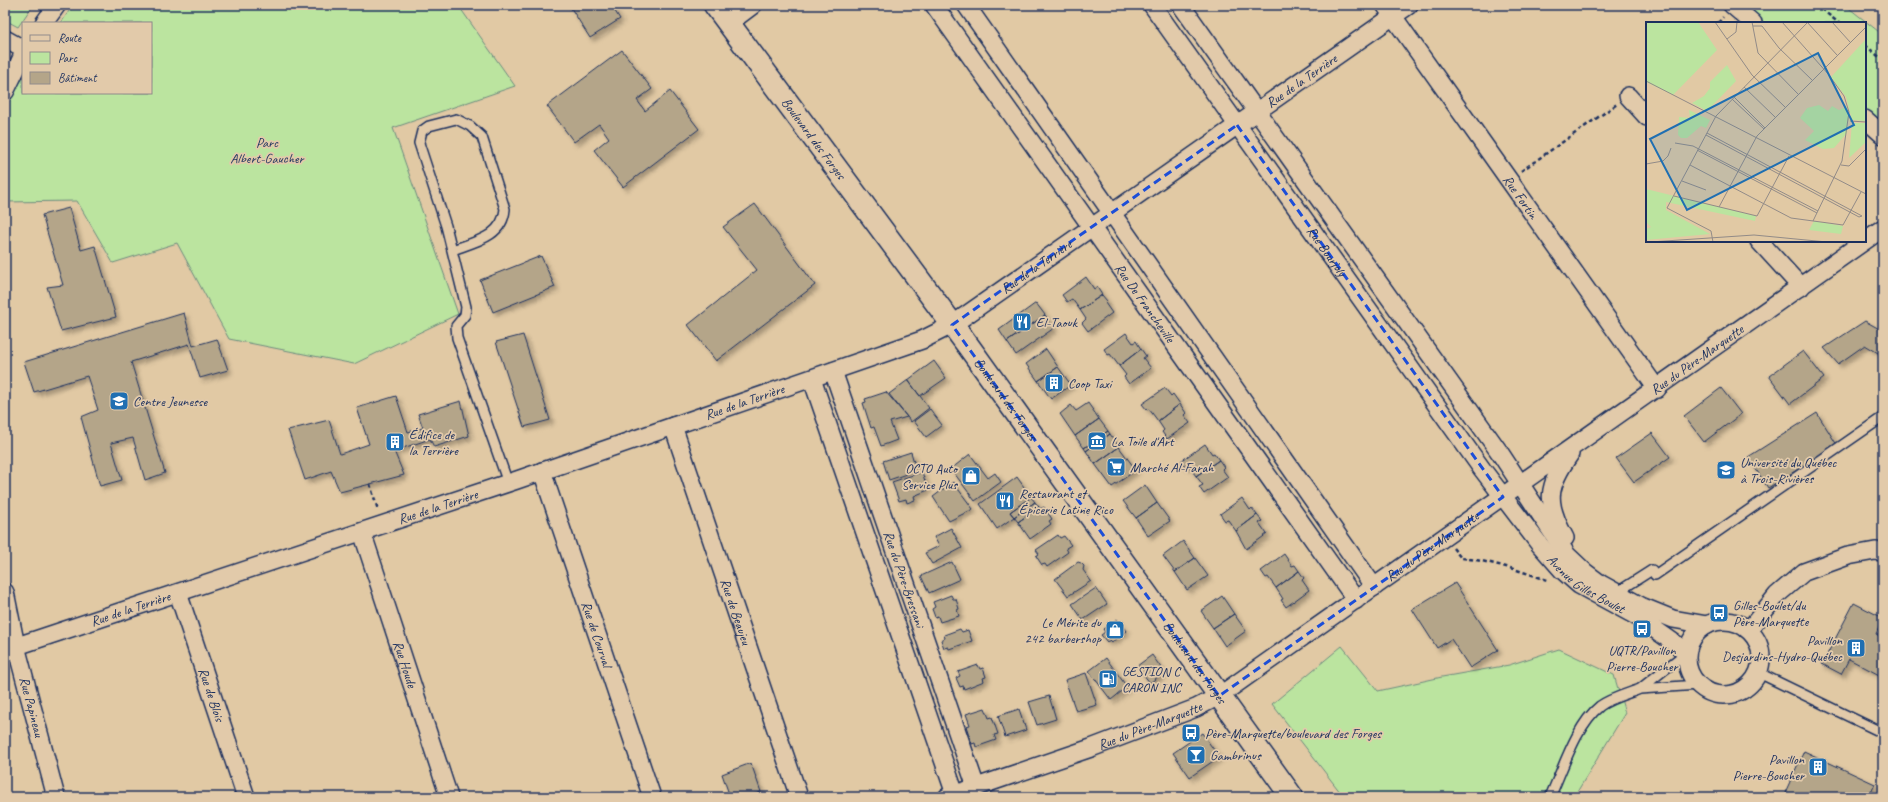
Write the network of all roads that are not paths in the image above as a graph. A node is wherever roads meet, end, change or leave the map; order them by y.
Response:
1 (57, 5) edge
2 (715, 5) edge
3 (753, 5) edge
4 (934, 5) edge
5 (966, 5) edge
6 (1152, 5) edge
7 (1181, 5) edge
8 (1409, 5) edge
9 (1732, 5) edge
10 (1389, 10) edge
11 (45, 22) edge
12 (1752, 22) edge
13 (729, 23) junction
14 (5, 39) edge
15 (22, 48) edge
16 (22, 57) edge
17 (5, 92) edge
18 (1628, 96) dead end
19 (1256, 112) junction
20 (1646, 116) edge
21 (1866, 121) edge
22 (1238, 125) junction
23 (1883, 135) edge
24 (1112, 213) junction
25 (1092, 227) junction
26 (1883, 228) edge
27 (1866, 240) edge
28 (1760, 242) edge
29 (1864, 242) edge
30 (452, 250) junction
31 (1801, 287) junction
32 (952, 325) junction
33 (833, 371) junction
34 (812, 379) junction
35 (1657, 389) junction
36 (1883, 417) edge
37 (673, 426) junction
38 (1576, 446) junction
39 (542, 471) junction
40 (508, 483) junction
41 (1520, 485) junction
42 (1503, 497) junction
43 (362, 532) junction
44 (1883, 552) edge
45 (1576, 574) junction
46 (1374, 587) junction
47 (5, 592) edge
48 (178, 593) junction
49 (1616, 593) junction
50 (1356, 600) junction
51 (1707, 625) junction
52 (1749, 630) junction
53 (10, 648) edge
54 (1687, 652) junction
55 (1759, 672) junction
56 (1698, 685) junction
57 (1640, 689) junction
58 (1219, 696) junction
59 (1883, 732) edge
60 (976, 787) junction
61 (951, 796) edge
62 (56, 797) edge
63 (246, 797) edge
64 (449, 797) edge
65 (652, 797) edge
66 (799, 797) edge
67 (1292, 797) edge
68 (1550, 797) edge

1 - 11 street
2 - 13 main road, Boulevard des Forges
3 - 13 street
4 - 25 street, Rue De Francheville
5 - 24 street, Rue De Francheville
6 - 22 street, Rue Bourjoly
7 - 19 street, Rue Bourjoly
8 - 10 street, Rue de la Terrière
9 - 12 street
10 - 19 street, Rue de la Terrière
10 - 35 street, Rue Fortin
13 - 32 main road, Boulevard des Forges
14 - 15 street
16 - 17 street
18 - 20 street
19 - 22 street, Rue de la Terrière
19 - 41 street, Rue Bourjoly
21 - 23 street
22 - 24 street, Rue de la Terrière
22 - 42 street, Rue Bourjoly
24 - 25 street, Rue de la Terrière
24 - 46 street, Rue De Francheville
25 - 32 street, Rue de la Terrière
25 - 50 street, Rue De Francheville
26 - 27 street, Rue du Père-Marquette
28 - 31 street
29 - 31 street, Rue du Père-Marquette
30 - 30 lane
30 - 40 lane
31 - 35 street, Rue du Père-Marquette
32 - 33 street, Rue de la Terrière
32 - 58 main road, Boulevard des Forges
33 - 34 street, Rue de la Terrière
33 - 60 street, Rue du Père-Bressani
34 - 37 street, Rue de la Terrière
34 - 61 street, Rue du Père-Bressani
35 - 38 street, Rue du Père-Marquette
36 - 49 lane
37 - 39 street, Rue de la Terrière
37 - 66 street, Rue de Beaujeu
38 - 41 street, Rue du Père-Marquette
38 - 45 street
39 - 40 street, Rue de la Terrière
39 - 65 street, Rue de Courval
40 - 43 street, Rue de la Terrière
41 - 42 street, Rue du Père-Marquette
41 - 45 street, Avenue Gilles Boulet
42 - 45 street, Avenue Gilles Boulet
42 - 46 street, Rue du Père-Marquette
43 - 48 street, Rue de la Terrière
43 - 64 street, Rue Houde
44 - 52 street
45 - 49 street, Avenue Gilles Boulet
45 - 54 street, Avenue Gilles Boulet
46 - 50 street, Rue du Père-Marquette
47 - 53 street, Rue Papineau
48 - 53 street, Rue de la Terrière
48 - 63 street, Rue de Blois
49 - 51 street, Avenue Gilles Boulet
50 - 58 street, Rue du Père-Marquette
51 - 52 street, Avenue Gilles Boulet
51 - 54 street
52 - 55 street
53 - 62 street, Rue Papineau
54 - 56 street
54 - 57 lane
55 - 56 street
55 - 59 lane
56 - 57 lane
57 - 68 lane
58 - 60 street, Rue du Père-Marquette
58 - 67 main road, Boulevard des Forges
60 - 61 street, Rue du Père-Marquette

